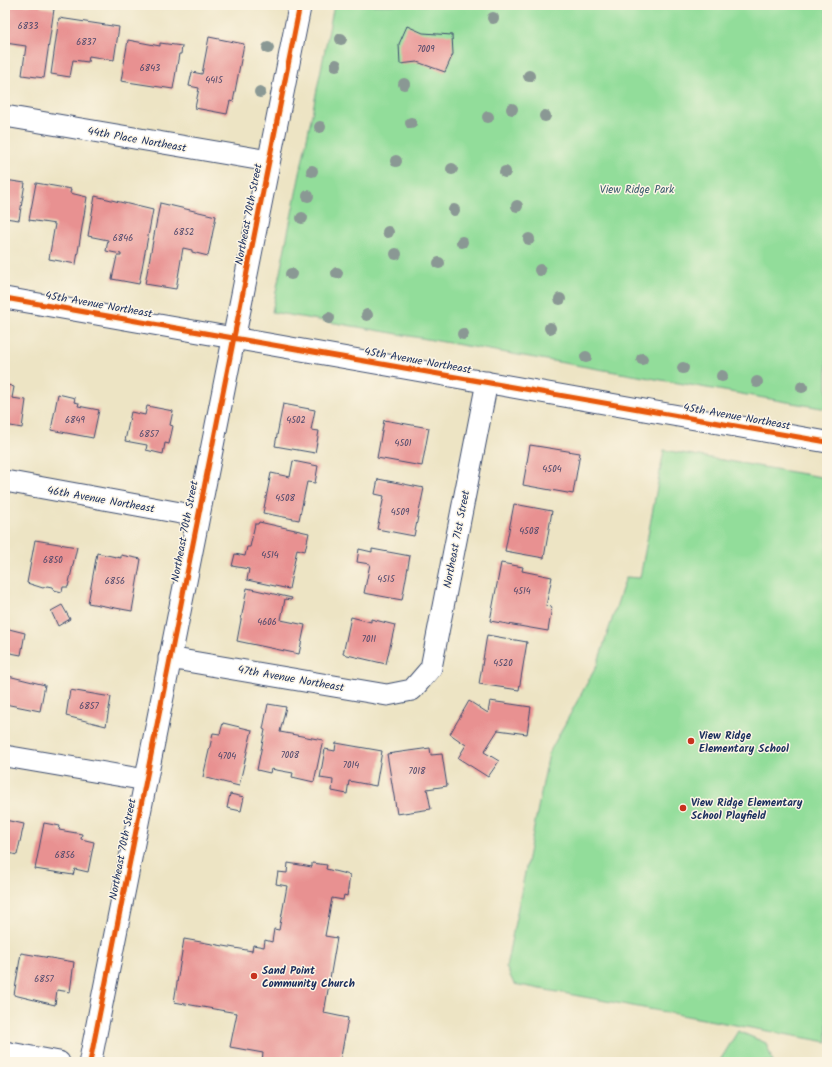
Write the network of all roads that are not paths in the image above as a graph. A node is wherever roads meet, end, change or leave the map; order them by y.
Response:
1 (300, 5) edge
2 (5, 116) edge
3 (269, 161) junction
4 (5, 298) edge
5 (233, 338) junction
6 (486, 382) junction
7 (827, 442) edge
8 (5, 481) edge
9 (197, 516) junction
10 (169, 658) junction
11 (412, 690) joint
12 (5, 756) edge
13 (146, 780) junction
14 (5, 1052) edge
15 (59, 1062) edge
16 (90, 1062) edge

1 - 3 street, Northeast 70th Street
2 - 3 street, 44th Place Northeast
3 - 5 street, Northeast 70th Street
4 - 5 street, 45th Avenue Northeast
5 - 6 street, 45th Avenue Northeast
5 - 9 street, Northeast 70th Street
6 - 7 street, 45th Avenue Northeast
6 - 11 street, Northeast 71st Street
8 - 9 street, 46th Avenue Northeast
9 - 10 street, Northeast 70th Street
10 - 11 street, 47th Avenue Northeast
10 - 13 street, Northeast 70th Street
12 - 13 street
13 - 16 street, Northeast 70th Street
14 - 15 street

